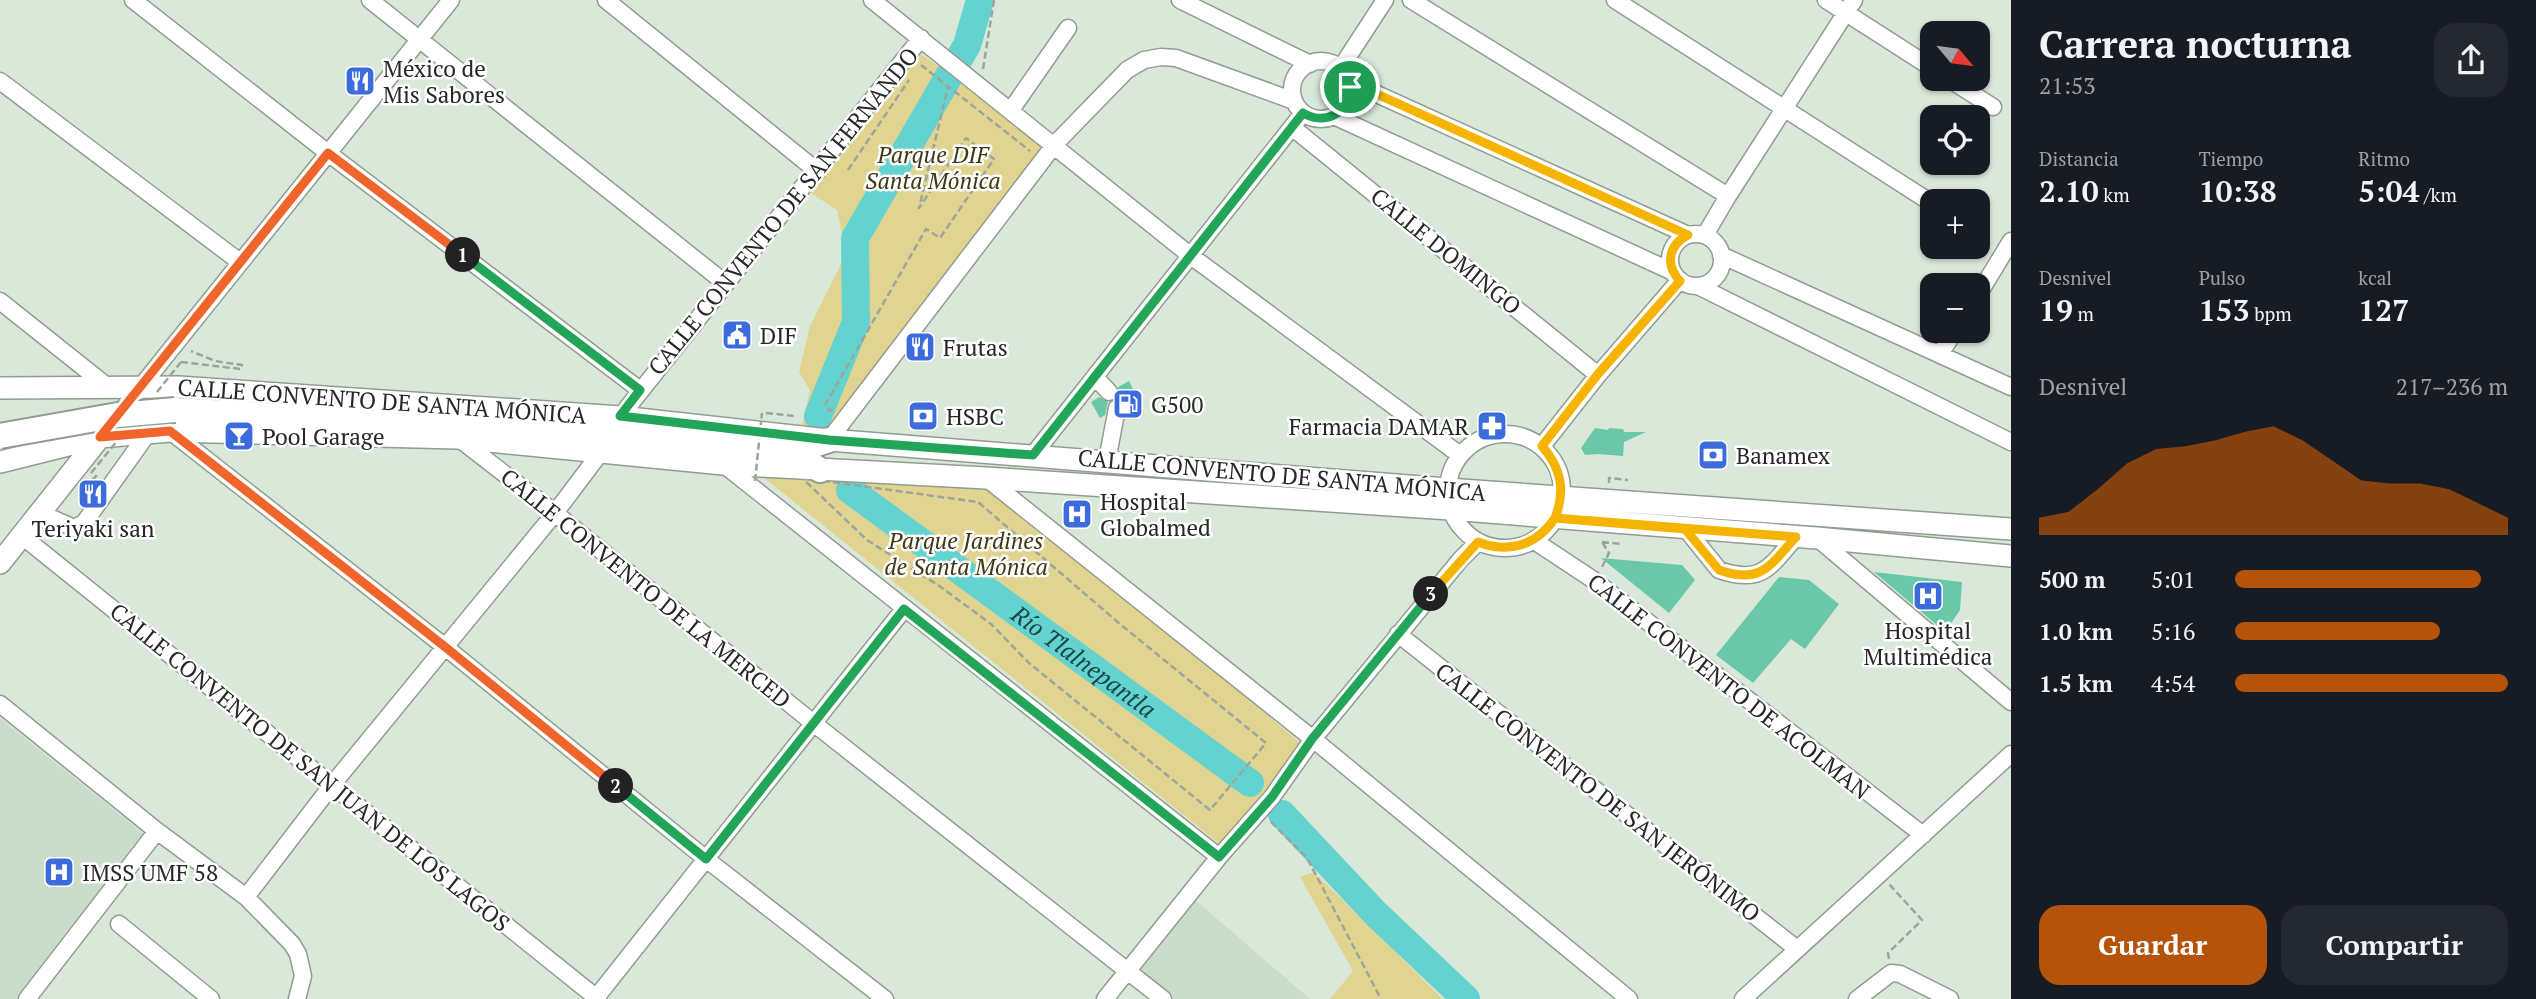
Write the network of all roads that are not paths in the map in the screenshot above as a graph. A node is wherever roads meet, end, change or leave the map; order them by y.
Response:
1 (133, 0) edge
2 (370, 0) edge
3 (450, 0) edge
4 (606, 0) edge
5 (872, 0) edge
6 (1180, 0) edge
7 (1385, 0) edge
8 (1411, 0) edge
9 (1615, 0) edge
10 (1826, 0) edge
11 (1850, 7) edge
12 (1068, 28) dead end
13 (921, 38) junction
14 (419, 39) junction
15 (1920, 59) edge
16 (1310, 64) junction
17 (1344, 75) junction
18 (0, 81) edge
19 (1968, 91) edge
20 (1299, 107) junction
21 (1993, 107) dead end
22 (1785, 108) junction
23 (1011, 110) junction
24 (1334, 116) junction
25 (1293, 128) junction
26 (1055, 144) junction
27 (328, 153) junction
28 (817, 171) junction
29 (1728, 196) junction
30 (1920, 196) edge
31 (1688, 235) junction
32 (1705, 235) junction
33 (2011, 241) edge
34 (1721, 254) junction
35 (1191, 256) junction
36 (240, 262) junction
37 (1990, 275) edge
38 (1677, 276) junction
39 (725, 283) junction
40 (1698, 286) junction
41 (0, 301) edge
42 (1947, 343) edge
43 (1940, 354) junction
44 (0, 373) edge
45 (1598, 374) junction
46 (1095, 377) junction
47 (51, 387) junction
48 (108, 387) junction
49 (140, 387) junction
50 (2011, 387) edge
51 (0, 388) edge
52 (640, 390) junction
53 (1109, 392) dead end
54 (1117, 408) dead end
55 (170, 431) junction
56 (148, 433) junction
57 (612, 435) junction
58 (0, 436) edge
59 (100, 437) junction
60 (458, 438) junction
61 (829, 440) junction
62 (2011, 442) edge
63 (1542, 446) junction
64 (792, 452) junction
65 (1033, 455) junction
66 (1460, 455) junction
67 (0, 461) edge
68 (1107, 461) junction
69 (723, 464) junction
70 (820, 470) junction
71 (986, 478) junction
72 (1562, 497) junction
73 (1449, 499) junction
74 (40, 513) junction
75 (555, 513) junction
76 (1555, 518) junction
77 (1685, 529) junction
78 (2011, 529) edge
79 (22, 536) junction
80 (1806, 537) junction
81 (1533, 540) junction
82 (1478, 542) junction
83 (2011, 556) edge
84 (0, 563) edge
85 (904, 609) junction
86 (1398, 634) junction
87 (444, 646) junction
88 (2011, 702) edge
89 (0, 704) edge
90 (813, 722) junction
91 (1312, 739) junction
92 (2011, 754) edge
93 (332, 785) junction
94 (157, 831) junction
95 (1923, 835) junction
96 (1219, 857) junction
97 (706, 859) junction
98 (246, 897) junction
99 (119, 924) dead end
100 (1797, 949) junction
101 (1128, 970) junction
102 (27, 999) edge
103 (211, 999) edge
104 (296, 999) edge
105 (597, 999) edge
106 (886, 999) edge
107 (1105, 999) edge
108 (1163, 999) edge
109 (1629, 999) edge
110 (1743, 999) edge
111 (1857, 999) edge
112 (1950, 999) edge

1 - 27 street
2 - 14 street
3 - 14 street
4 - 28 street
5 - 13 street
6 - 16 street
7 - 17 street
8 - 29 street
9 - 22 street
10 - 11 street
11 - 15 street
11 - 22 street
12 - 23 street
13 - 23 street
13 - 28 street, CALLE CONVENTO DE SAN FERNANDO
14 - 27 street
14 - 39 street
16 - 17 street
16 - 20 street
17 - 24 street
17 - 31 street
18 - 36 street
19 - 21 street
20 - 24 street
20 - 25 street
20 - 26 street
22 - 29 street
22 - 30 street
23 - 26 street
24 - 38 street
25 - 35 street
25 - 45 street, CALLE DOMINGO
26 - 35 street
26 - 61 street
27 - 36 street
27 - 52 street
28 - 39 street, CALLE CONVENTO DE SAN FERNANDO
29 - 32 street
31 - 32 street
31 - 38 street
32 - 34 street
33 - 37 street
34 - 40 street
34 - 43 street
35 - 46 street
35 - 66 street
36 - 49 street
38 - 40 street
38 - 45 street
39 - 52 street, CALLE CONVENTO DE SAN FERNANDO
40 - 62 street
41 - 48 street
42 - 43 street
43 - 50 street
44 - 47 main road, CALLE CONVENTO DE SANTA MÓNICA
45 - 63 street
46 - 53 street
46 - 65 street
47 - 48 main road, CALLE CONVENTO DE SANTA MÓNICA
47 - 51 main road, CALLE CONVENTO DE SANTA MÓNICA
48 - 49 main road, CALLE CONVENTO DE SANTA MÓNICA
49 - 57 main road, CALLE CONVENTO DE SANTA MÓNICA
49 - 59 street
52 - 57 street, CALLE CONVENTO DE SAN FERNANDO
54 - 68 street
55 - 56 main road, CALLE CONVENTO DE SANTA MÓNICA
55 - 60 main road, CALLE CONVENTO DE SANTA MÓNICA
55 - 87 street
56 - 59 main road, CALLE CONVENTO DE SANTA MÓNICA
56 - 74 street
57 - 58 highway, bridge
57 - 60 main road, CALLE CONVENTO DE SANTA MÓNICA
57 - 61 main road, CALLE CONVENTO DE SANTA MÓNICA
57 - 64 highway
57 - 69 main road, CALLE CONVENTO DE SANTA MÓNICA
57 - 75 street, CALLE CONVENTO DE SAN FERNANDO
59 - 67 main road, CALLE CONVENTO DE SANTA MÓNICA
59 - 74 main road
60 - 75 street, CALLE CONVENTO DE LA MERCED
61 - 64 highway
61 - 65 main road, CALLE CONVENTO DE SANTA MÓNICA
63 - 66 street
63 - 72 street
64 - 70 highway
65 - 68 main road, CALLE CONVENTO DE SANTA MÓNICA
66 - 73 street
68 - 73 main road, CALLE CONVENTO DE SANTA MÓNICA
69 - 70 main road, CALLE CONVENTO DE SANTA MÓNICA
69 - 85 street
70 - 71 main road, CALLE CONVENTO DE SANTA MÓNICA
71 - 73 main road, CALLE CONVENTO DE SANTA MÓNICA
71 - 91 street
72 - 73 main road, CALLE CONVENTO DE SANTA MÓNICA
72 - 76 street
72 - 78 main road, CALLE CONVENTO DE SANTA MÓNICA
73 - 76 main road, CALLE CONVENTO DE SANTA MÓNICA
73 - 82 street
74 - 79 main road
75 - 87 street, CALLE CONVENTO DE SAN FERNANDO
75 - 90 street, CALLE CONVENTO DE LA MERCED
76 - 77 main road, CALLE CONVENTO DE SANTA MÓNICA
76 - 81 street
77 - 80 main road, CALLE CONVENTO DE SANTA MÓNICA
77 - 80 street
79 - 84 main road
79 - 93 street, CALLE CONVENTO DE SAN JUAN DE LOS LAGOS
80 - 83 main road, CALLE CONVENTO DE SANTA MÓNICA
80 - 88 street
81 - 82 street
81 - 95 street, CALLE CONVENTO DE ACOLMAN
82 - 86 street
85 - 90 street
85 - 96 street
86 - 91 street
86 - 100 street, CALLE CONVENTO DE SAN JERÓNIMO
87 - 93 street, CALLE CONVENTO DE SAN FERNANDO
87 - 97 street
89 - 94 street
90 - 97 street
90 - 101 street, CALLE CONVENTO DE LA MERCED
91 - 96 street
91 - 109 street
92 - 95 street
93 - 98 street, CALLE CONVENTO DE SAN FERNANDO
93 - 105 street, CALLE CONVENTO DE SAN JUAN DE LOS LAGOS
94 - 98 street
94 - 102 street
95 - 100 street
96 - 101 street
97 - 105 street
97 - 106 street
98 - 104 street
99 - 103 street
100 - 110 street
101 - 107 street
101 - 108 street, CALLE CONVENTO DE LA MERCED
111 - 112 street

